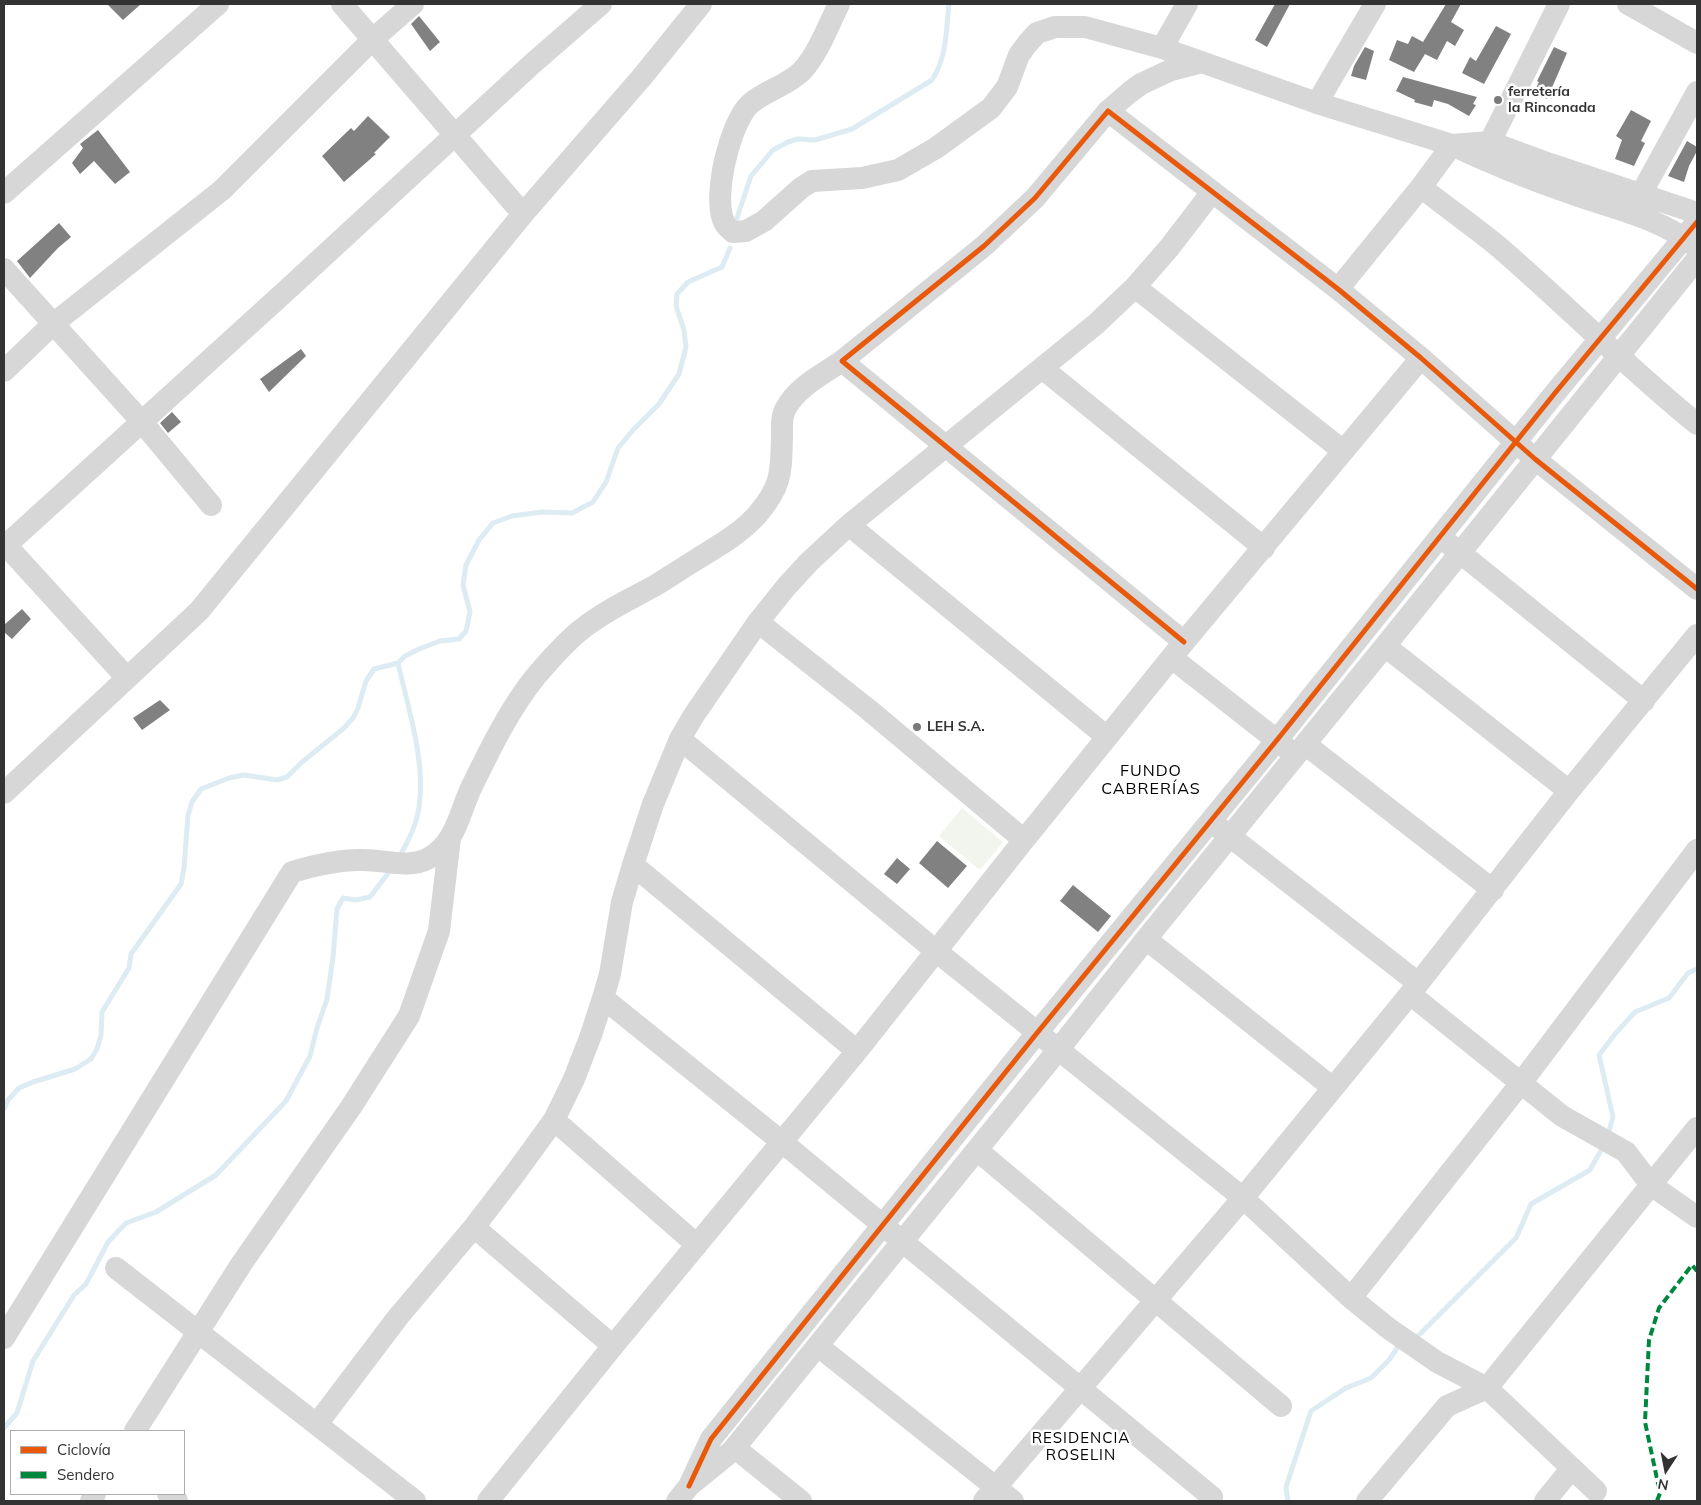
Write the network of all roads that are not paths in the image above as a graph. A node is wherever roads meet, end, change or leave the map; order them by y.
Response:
1 (218, 4) edge
2 (342, 4) edge
3 (413, 4) edge
4 (601, 4) edge
5 (701, 4) edge
6 (839, 4) edge
7 (1187, 4) edge
8 (1375, 4) edge
9 (1559, 4) edge
10 (1628, 4) edge
11 (373, 40) junction
12 (1697, 43) edge
13 (1162, 48) junction
14 (1202, 62) junction
15 (1697, 92) edge
16 (1317, 103) junction
17 (1108, 111) junction
18 (455, 135) junction
19 (1490, 142) junction
20 (1452, 145) junction
21 (1421, 187) junction
22 (1212, 192) junction
23 (4, 194) edge
24 (1641, 194) junction
25 (1697, 213) edge
26 (523, 214) junction
27 (1693, 236) edge
28 (1697, 258) edge
29 (4, 269) edge
30 (1135, 287) junction
31 (1338, 289) junction
32 (53, 324) junction
33 (1601, 338) junction
34 (1618, 356) junction
35 (1421, 358) junction
36 (842, 361) junction
37 (1042, 368) junction
38 (4, 371) edge
39 (142, 422) junction
40 (1697, 424) edge
41 (1516, 442) junction
42 (946, 446) junction
43 (1342, 450) junction
44 (1535, 458) junction
45 (211, 505) dead end
46 (849, 525) junction
47 (1440, 537) junction
48 (4, 545) edge
49 (1264, 548) junction
50 (1460, 553) junction
51 (1697, 589) edge
52 (758, 622) junction
53 (1697, 635) edge
54 (1385, 646) junction
55 (1178, 650) junction
56 (127, 678) junction
57 (1644, 701) junction
58 (1107, 737) junction
59 (680, 739) junction
60 (1277, 740) junction
61 (1300, 749) junction
62 (1569, 791) junction
63 (4, 793) edge
64 (1210, 821) junction
65 (1230, 836) junction
66 (450, 838) junction
67 (1024, 840) junction
68 (1697, 850) edge
69 (632, 865) junction
70 (1493, 890) junction
71 (1146, 939) junction
72 (936, 951) junction
73 (1414, 988) junction
74 (603, 998) junction
75 (1038, 1033) junction
76 (1058, 1050) junction
77 (857, 1051) junction
78 (1520, 1083) junction
79 (1333, 1088) junction
80 (554, 1120) junction
81 (1697, 1128) edge
82 (782, 1142) junction
83 (977, 1150) junction
84 (1651, 1185) junction
85 (1243, 1198) junction
86 (1697, 1217) edge
87 (883, 1226) junction
88 (474, 1227) junction
89 (902, 1241) junction
90 (697, 1245) junction
91 (116, 1268) dead end
92 (1351, 1298) junction
93 (1156, 1300) junction
94 (199, 1332) junction
95 (4, 1338) edge
96 (613, 1346) junction
97 (818, 1346) junction
98 (1080, 1388) junction
99 (1487, 1388) junction
100 (1282, 1406) dead end
101 (317, 1424) junction
102 (136, 1430) edge
103 (735, 1448) junction
104 (1572, 1468) junction
105 (1596, 1491) dead end
106 (683, 1494) edge
107 (998, 1497) edge
108 (1212, 1497) dead end
109 (414, 1501) edge
110 (488, 1501) edge
111 (801, 1501) edge
112 (1367, 1501) edge
113 (1545, 1501) edge

1 - 23 street
2 - 11 street
3 - 11 street
4 - 18 street
5 - 26 street
6 - 13 street
7 - 13 street
8 - 16 street
9 - 19 street
10 - 12 street
11 - 18 street
11 - 32 street
13 - 14 street
14 - 16 street
14 - 17 street
15 - 24 street
16 - 20 street
17 - 22 street
17 - 36 street
18 - 26 street
18 - 39 street
19 - 20 street
19 - 24 street
20 - 21 street
20 - 27 street
21 - 31 street
21 - 33 street
22 - 30 street
22 - 31 street
24 - 25 street
26 - 56 street
27 - 33 street
28 - 34 street
29 - 32 street
30 - 37 street
30 - 43 street
31 - 35 street
32 - 38 street
32 - 39 street
33 - 34 street
33 - 41 street
34 - 40 street
34 - 44 street
35 - 41 street
35 - 43 street
36 - 42 street
36 - 66 street
37 - 42 street
37 - 49 street
39 - 45 street
39 - 48 street
41 - 44 street
41 - 47 street
42 - 46 street
42 - 55 street
43 - 49 street
44 - 50 street
44 - 51 street
46 - 52 street
46 - 58 street
47 - 50 street
47 - 60 street
48 - 56 street
49 - 55 street
50 - 54 street
50 - 57 street
52 - 59 street
52 - 67 street
53 - 57 street
54 - 61 street
54 - 62 street
55 - 58 street
55 - 60 street
56 - 63 street
57 - 62 street
58 - 67 street
59 - 69 street
59 - 72 street
60 - 61 street
60 - 64 street
61 - 65 street
61 - 70 street
62 - 70 street
64 - 65 street
64 - 75 street
65 - 71 street
65 - 73 street
66 - 94 street
66 - 95 street
67 - 72 street
68 - 78 street
69 - 74 street
69 - 77 street
70 - 73 street
71 - 76 street
71 - 79 street
72 - 75 street
72 - 77 street
73 - 78 street
73 - 79 street
74 - 80 street
74 - 82 street
75 - 76 street
75 - 87 street
76 - 83 street
76 - 85 street
77 - 82 street
78 - 84 street
78 - 92 street
79 - 85 street
80 - 88 street
80 - 90 street
81 - 84 street
82 - 87 street
82 - 90 street
83 - 89 street
83 - 93 street
84 - 86 street
84 - 99 street
85 - 92 street
85 - 93 street
87 - 89 street
87 - 106 street
88 - 96 street
88 - 101 street
89 - 97 street
89 - 98 street
90 - 96 street
91 - 94 street
92 - 99 street
93 - 98 street
93 - 100 street
94 - 101 street
94 - 102 street
96 - 110 street
97 - 103 street
97 - 107 street
98 - 107 street
98 - 108 street
99 - 104 street
99 - 112 street
101 - 109 street
103 - 106 street
103 - 111 street
104 - 105 street
104 - 113 street

